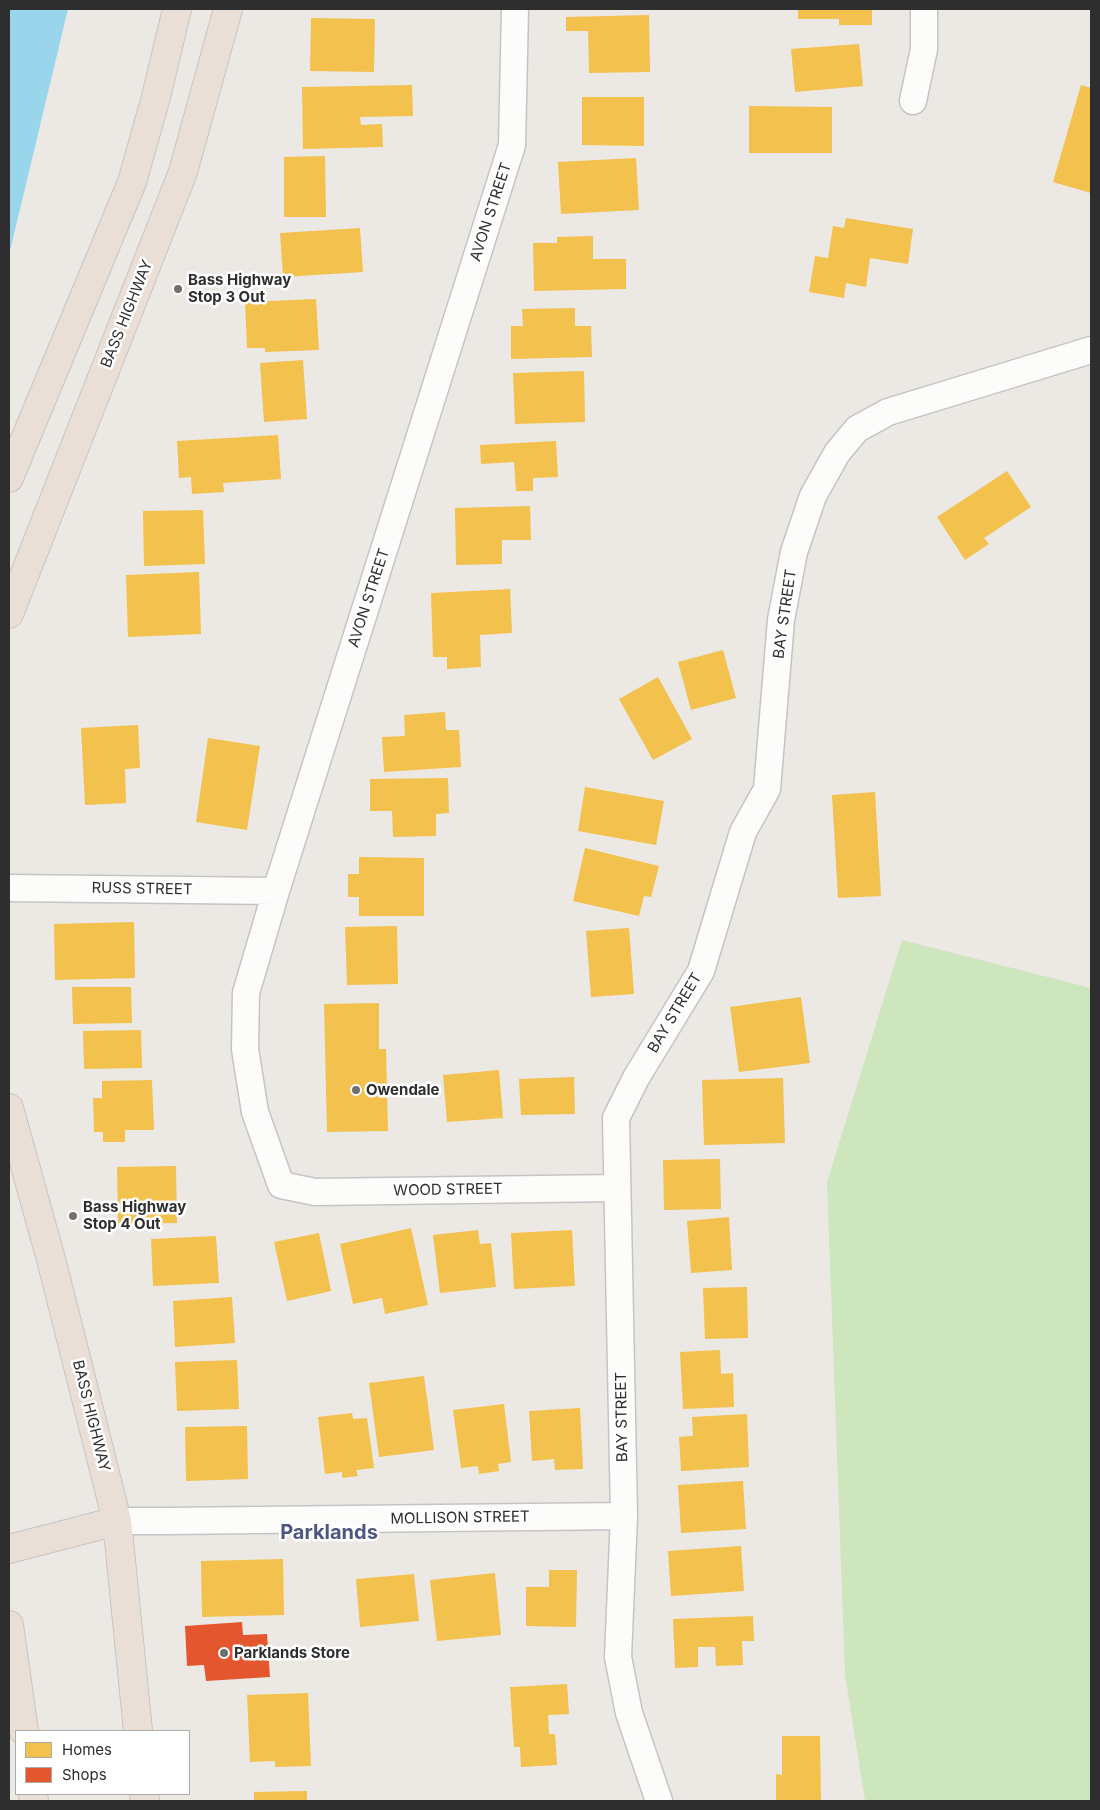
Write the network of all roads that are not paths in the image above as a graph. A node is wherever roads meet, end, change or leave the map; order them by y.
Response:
1 (177, 9) edge
2 (228, 9) edge
3 (515, 9) edge
4 (924, 9) edge
5 (913, 101) dead end
6 (1091, 350) edge
7 (9, 478) edge
8 (9, 614) edge
9 (9, 888) edge
10 (276, 891) junction
11 (9, 1108) edge
12 (281, 1185) joint
13 (616, 1188) junction
14 (624, 1516) junction
15 (117, 1521) junction
16 (9, 1549) edge
17 (9, 1625) edge
18 (24, 1730) edge
19 (138, 1730) edge
20 (659, 1801) edge

1 - 7 highway
2 - 8 highway, BASS HIGHWAY
3 - 10 street, AVON STREET
4 - 5 street
6 - 13 street, BAY STREET
9 - 10 street, RUSS STREET
10 - 12 street, AVON STREET
11 - 15 highway, BASS HIGHWAY
12 - 13 street, WOOD STREET
13 - 14 street, BAY STREET
14 - 15 street, MOLLISON STREET
14 - 20 street, BAY STREET
15 - 16 highway
15 - 19 highway, BASS HIGHWAY
17 - 18 highway

